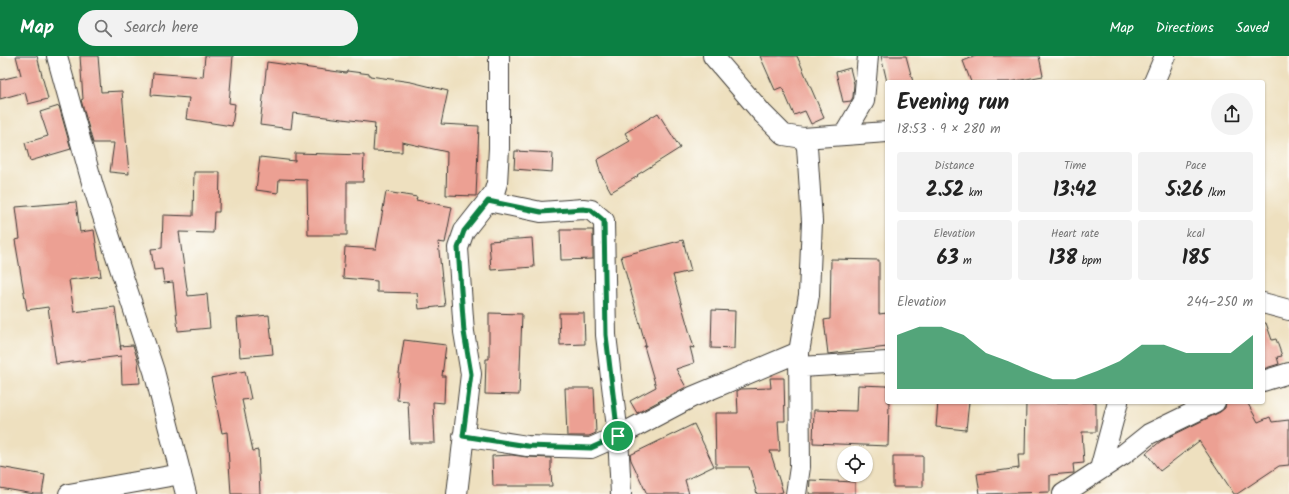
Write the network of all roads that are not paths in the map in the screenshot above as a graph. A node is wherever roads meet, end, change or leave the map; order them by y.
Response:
1 (57, 56) edge
2 (499, 56) edge
3 (713, 56) edge
4 (868, 56) edge
5 (1165, 56) edge
6 (1155, 80) edge
7 (885, 132) edge
8 (844, 135) junction
9 (803, 138) junction
10 (488, 201) junction
11 (1265, 304) edge
12 (1289, 310) edge
13 (800, 360) junction
14 (885, 362) edge
15 (1289, 373) edge
16 (1265, 380) edge
17 (1117, 404) edge
18 (1211, 404) edge
19 (463, 436) junction
20 (618, 436) junction
21 (1100, 470) junction
22 (181, 474) junction
23 (69, 494) edge
24 (186, 494) edge
25 (457, 494) edge
26 (621, 494) edge
27 (796, 494) edge
28 (1063, 494) edge

1 - 22 street
2 - 10 street
3 - 9 street
4 - 8 street
5 - 6 street
7 - 8 street
8 - 9 street
9 - 13 street
10 - 19 street
10 - 20 street
11 - 12 street
13 - 14 street
13 - 20 street
13 - 27 street
15 - 16 street
17 - 21 street
18 - 21 street
19 - 20 street
19 - 25 street
20 - 26 street
21 - 28 street
22 - 23 street
22 - 24 street

